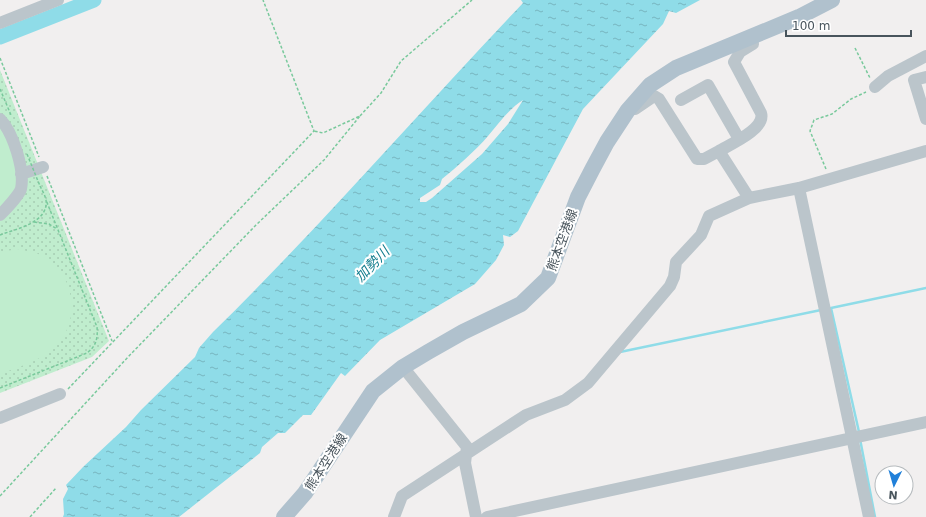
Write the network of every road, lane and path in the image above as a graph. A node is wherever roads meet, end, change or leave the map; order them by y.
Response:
1 (58, 0) edge
2 (263, 0) edge
3 (472, 0) edge
4 (832, 0) edge
5 (0, 23) edge
6 (752, 36) junction
7 (855, 48) dead end
8 (926, 56) edge
9 (0, 58) edge
10 (926, 77) edge
11 (875, 87) junction
12 (680, 100) dead end
13 (628, 110) junction
14 (360, 116) junction
15 (0, 119) edge
16 (926, 119) edge
17 (314, 131) junction
18 (739, 139) junction
19 (926, 150) edge
20 (718, 151) junction
21 (27, 154) dead end
22 (43, 167) junction
23 (22, 174) junction
24 (830, 178) junction
25 (799, 188) junction
26 (749, 198) junction
27 (46, 200) junction
28 (0, 216) edge
29 (34, 222) junction
30 (57, 229) junction
31 (0, 235) edge
32 (112, 341) junction
33 (403, 367) junction
34 (0, 388) edge
35 (60, 394) joint
36 (0, 418) edge
37 (926, 422) edge
38 (852, 438) junction
39 (466, 453) junction
40 (56, 488) dead end
41 (0, 496) edge
42 (30, 517) edge
43 (284, 517) edge
44 (394, 517) edge
45 (476, 517) edge
46 (487, 517) edge
47 (869, 517) edge

1 - 5 street
2 - 17 path
3 - 14 path
4 - 6 main road, 熊本空港線
6 - 13 main road, 熊本空港線
6 - 18 street
7 - 11 path
8 - 11 street
9 - 22 path
10 - 16 street
11 - 24 path
12 - 18 street
13 - 20 street
13 - 33 main road, 熊本空港線
14 - 17 path
14 - 41 path
15 - 23 street
17 - 32 path
18 - 20 street
19 - 24 street
20 - 26 street
21 - 27 path, bridge
22 - 23 street
22 - 32 path
23 - 28 street
24 - 25 street
25 - 26 street
25 - 38 street
26 - 39 street
27 - 29 path
27 - 30 path
29 - 30 path
29 - 31 path
30 - 34 path
32 - 35 path
33 - 39 street
33 - 43 main road, 熊本空港線
35 - 36 street
37 - 38 street
38 - 46 street
38 - 47 street
39 - 44 street
39 - 45 street
40 - 42 path

